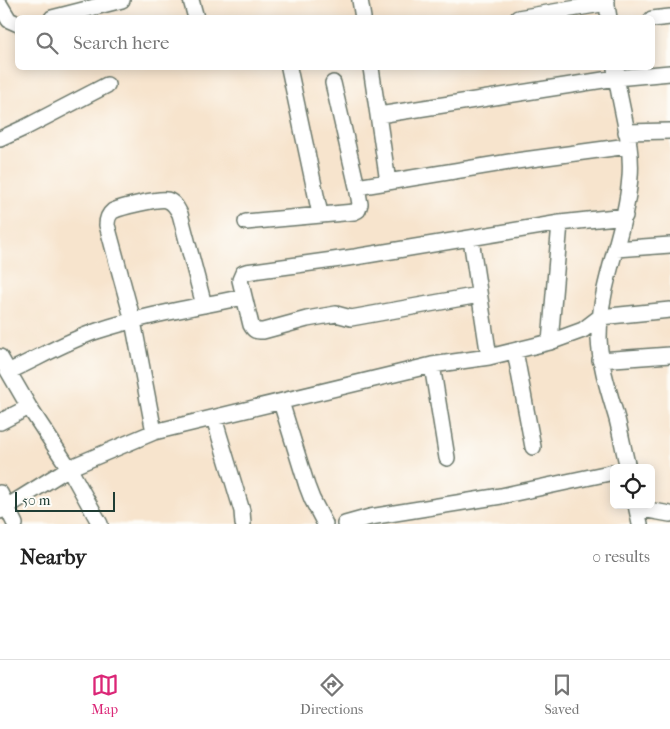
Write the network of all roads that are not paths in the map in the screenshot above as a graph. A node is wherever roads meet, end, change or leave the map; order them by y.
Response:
1 (122, 0) edge
2 (190, 0) edge
3 (360, 0) edge
4 (0, 6) edge
5 (607, 7) edge
6 (64, 15) edge
7 (195, 15) edge
8 (362, 15) edge
9 (542, 15) edge
10 (670, 16) edge
11 (655, 18) edge
12 (15, 23) edge
13 (289, 70) edge
14 (371, 70) edge
15 (616, 73) edge
16 (670, 74) edge
17 (333, 83) dead end
18 (107, 85) dead end
19 (379, 115) junction
20 (670, 131) edge
21 (0, 139) edge
22 (627, 139) junction
23 (388, 182) junction
24 (357, 187) junction
25 (320, 214) junction
26 (625, 216) junction
27 (246, 222) dead end
28 (560, 224) junction
29 (471, 238) junction
30 (670, 245) edge
31 (616, 249) junction
32 (479, 295) junction
33 (244, 297) junction
34 (204, 305) junction
35 (670, 310) edge
36 (600, 317) junction
37 (133, 321) junction
38 (550, 342) junction
39 (514, 351) junction
40 (670, 355) edge
41 (0, 356) edge
42 (489, 357) junction
43 (600, 360) junction
44 (432, 365) junction
45 (10, 371) junction
46 (281, 402) junction
47 (29, 407) junction
48 (214, 418) junction
49 (0, 422) edge
50 (154, 432) junction
51 (533, 447) dead end
52 (447, 458) dead end
53 (627, 464) edge
54 (63, 472) junction
55 (610, 473) edge
56 (0, 493) edge
57 (4, 509) edge
58 (636, 509) edge
59 (646, 509) edge
60 (670, 514) edge
61 (401, 518) edge
62 (15, 524) edge
63 (100, 524) edge
64 (243, 524) edge
65 (325, 524) edge
66 (345, 524) edge
67 (640, 524) edge

1 - 6 street
2 - 7 street
3 - 8 street
4 - 12 street
5 - 9 street
10 - 11 street
13 - 25 street
14 - 19 street
15 - 16 street
15 - 19 street
15 - 22 street
17 - 24 street
18 - 21 street
19 - 23 street
20 - 22 street
22 - 23 street
22 - 26 street
23 - 24 street
24 - 25 street
25 - 27 street
26 - 28 street
26 - 31 street
28 - 29 street
28 - 38 street
29 - 32 street
29 - 33 street
30 - 31 street
31 - 36 street
32 - 33 street
32 - 42 street
33 - 34 street
34 - 37 street
34 - 37 street
35 - 36 street
36 - 38 street
36 - 43 street
37 - 45 street
37 - 50 street
38 - 39 street
39 - 42 street
39 - 51 street
40 - 43 street
41 - 45 street
42 - 44 street
43 - 53 street
44 - 46 street
44 - 52 street
45 - 47 street
46 - 48 street
46 - 65 street
47 - 49 street
47 - 54 street
48 - 50 street
48 - 64 street
50 - 54 street
54 - 57 street
54 - 63 street
55 - 61 street
56 - 57 street
57 - 62 street
58 - 67 street
59 - 60 street
61 - 66 street

